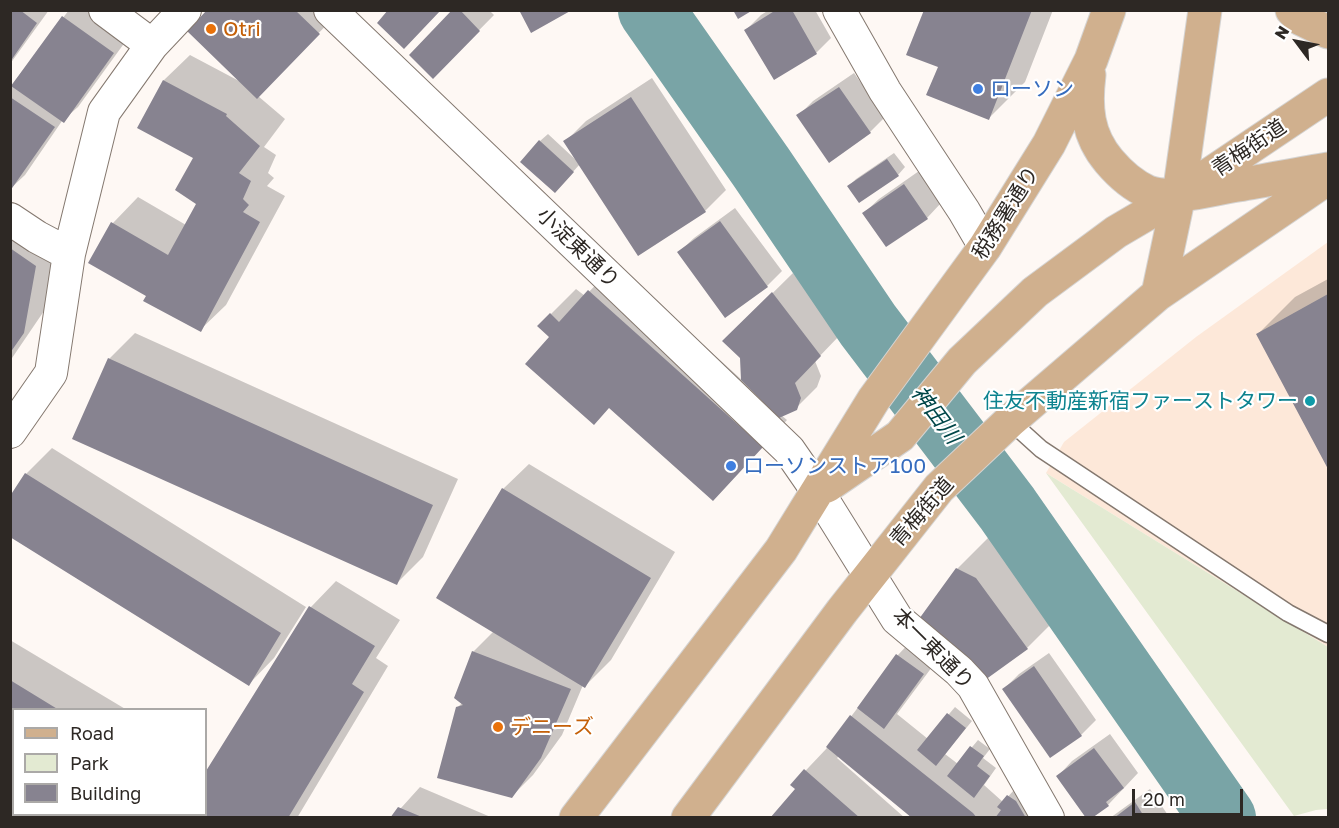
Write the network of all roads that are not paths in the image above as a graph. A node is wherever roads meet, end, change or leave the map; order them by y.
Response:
1 (105, 10) edge
2 (185, 10) edge
3 (330, 10) edge
4 (839, 10) edge
5 (1109, 10) edge
6 (1205, 10) edge
7 (1292, 10) edge
8 (1329, 32) edge
9 (152, 45) junction
10 (1091, 60) junction
11 (1329, 95) edge
12 (1329, 169) edge
13 (1329, 178) edge
14 (1179, 195) junction
15 (10, 219) edge
16 (985, 248) junction
17 (69, 254) junction
18 (1158, 294) junction
19 (1010, 421) junction
20 (10, 432) edge
21 (818, 492) junction
22 (870, 575) junction
23 (1329, 634) edge
24 (576, 818) edge
25 (688, 818) edge
26 (1048, 818) edge

1 - 9 street
2 - 9 street
3 - 21 street, 小淀東通り
4 - 16 street
5 - 10 main road, 税務署通り
6 - 14 main road
7 - 8 main road
9 - 17 street
10 - 14 main road
10 - 16 main road, 税務署通り
11 - 14 main road, 青梅街道
12 - 14 main road
13 - 18 main road, 青梅街道
14 - 18 main road
14 - 21 main road, 青梅街道
15 - 17 street
16 - 21 main road, 税務署通り
17 - 20 street
18 - 19 main road, 青梅街道
19 - 22 main road, 青梅街道
19 - 23 lane
21 - 22 street, 小淀東通り
21 - 24 main road
22 - 25 main road, 青梅街道
22 - 26 street, 本一東通り

